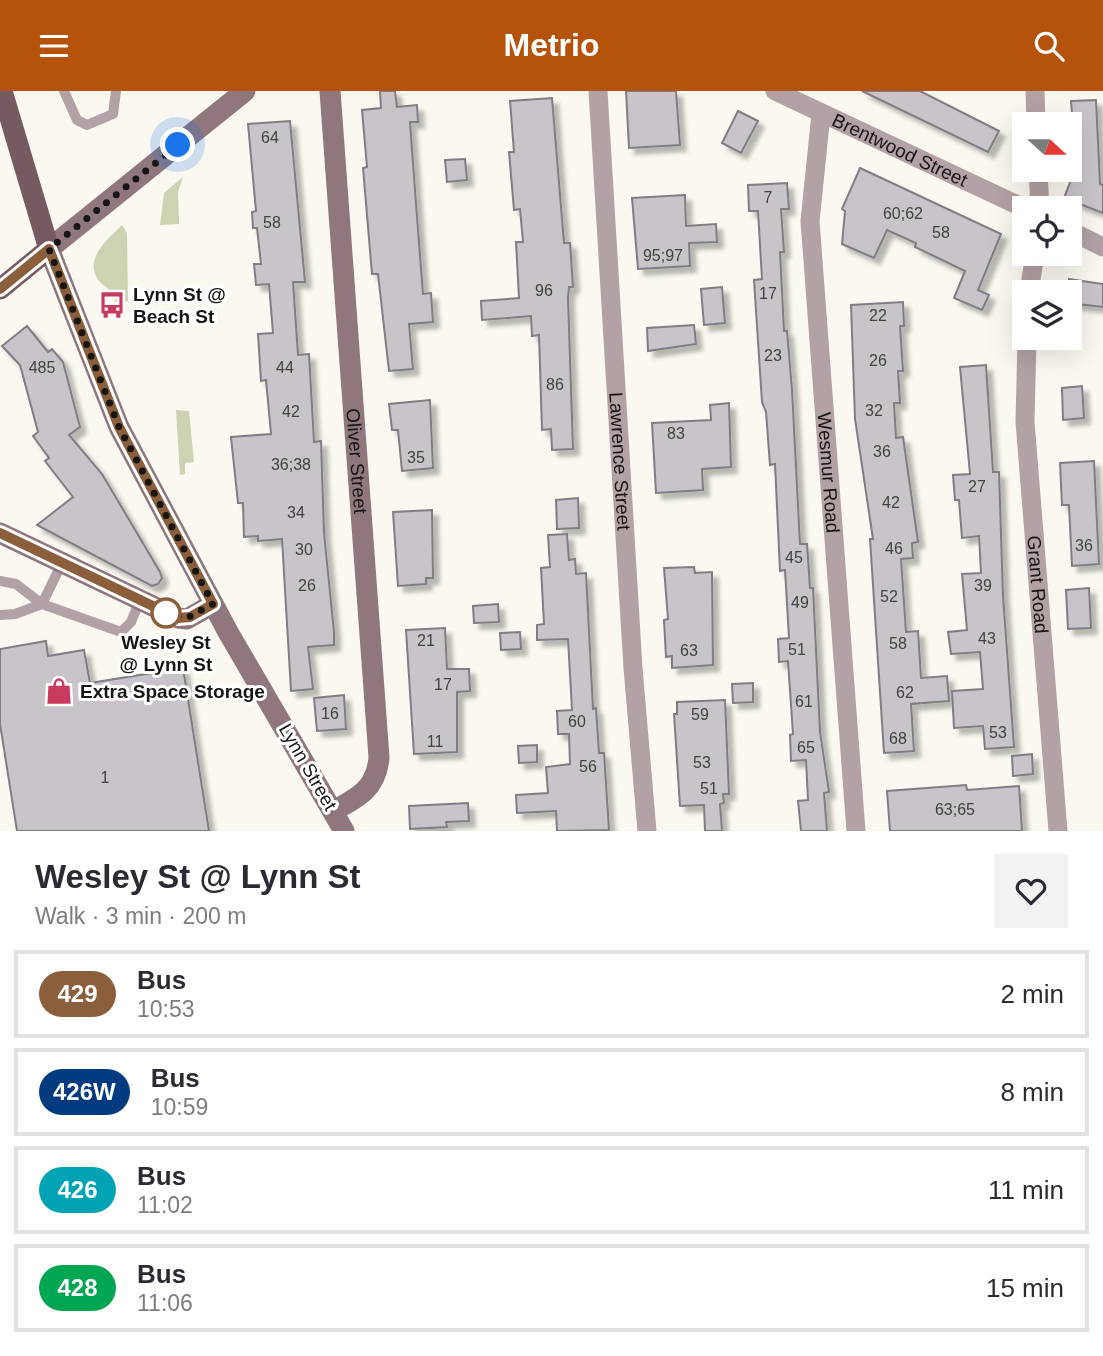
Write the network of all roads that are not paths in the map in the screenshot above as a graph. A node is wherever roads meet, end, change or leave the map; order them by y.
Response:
1 (2, 91) edge
2 (64, 91) edge
3 (116, 91) edge
4 (245, 91) edge
5 (330, 91) edge
6 (598, 91) edge
7 (775, 91) edge
8 (1035, 91) edge
9 (1036, 112) edge
10 (821, 114) junction
11 (1012, 202) edge
12 (1082, 236) edge
13 (1103, 247) edge
14 (49, 249) junction
15 (0, 289) edge
16 (1027, 350) edge
17 (0, 533) edge
18 (63, 561) junction
19 (0, 581) edge
20 (140, 600) junction
21 (42, 604) junction
22 (213, 604) junction
23 (0, 615) edge
24 (333, 811) junction
25 (344, 831) edge
26 (647, 831) edge
27 (856, 831) edge
28 (1058, 831) edge

1 - 14 main road, Lynn Street
2 - 3 lane
4 - 14 street
5 - 24 street, Oliver Street
6 - 26 street, Lawrence Street
7 - 10 street, Brentwood Street
8 - 9 street
10 - 11 street, Brentwood Street
10 - 27 street, Wesmur Road
12 - 13 street
14 - 15 main road
14 - 22 street, Lynn Street
16 - 28 street, Grant Road
17 - 18 street
18 - 20 street
18 - 21 lane
19 - 21 lane
20 - 21 lane
20 - 22 street
21 - 23 lane
22 - 24 street, Lynn Street
24 - 25 street, Lynn Street

